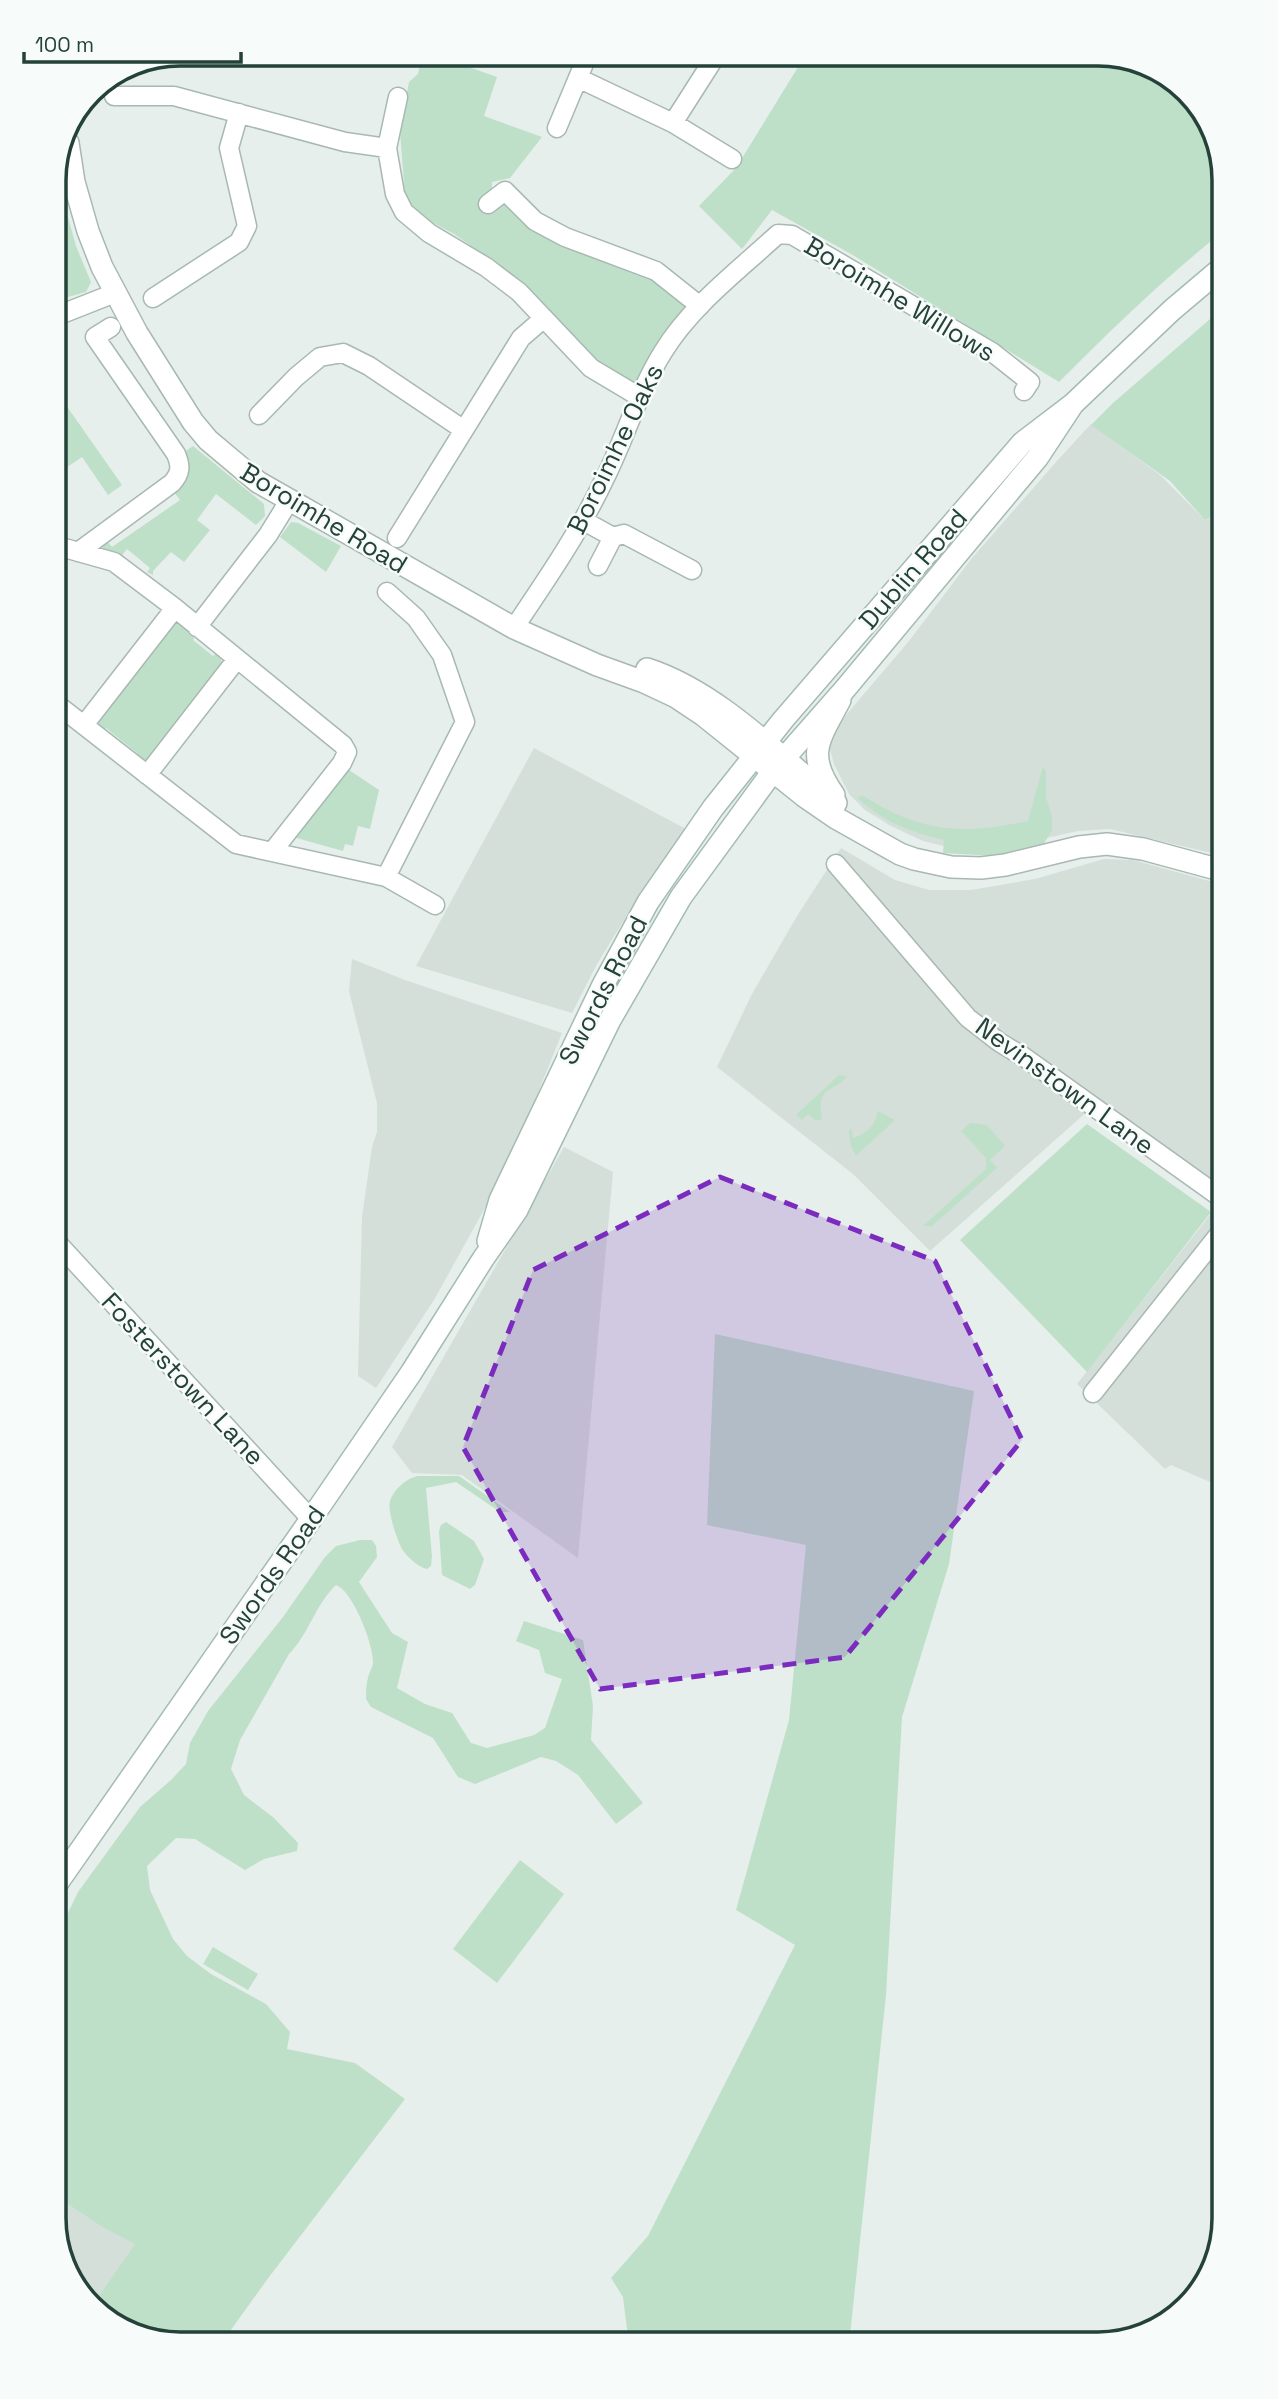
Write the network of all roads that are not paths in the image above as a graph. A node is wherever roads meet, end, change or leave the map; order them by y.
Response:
1 (583, 66) edge
2 (709, 67) edge
3 (578, 78) junction
4 (114, 96) dead end
5 (398, 97) dead end
6 (239, 113) junction
7 (673, 123) junction
8 (557, 128) dead end
9 (387, 148) junction
10 (70, 153) edge
11 (732, 159) dead end
12 (488, 204) dead end
13 (759, 252) joint
14 (1212, 276) edge
15 (115, 293) junction
16 (153, 298) dead end
17 (700, 306) junction
18 (67, 312) edge
19 (543, 319) junction
20 (111, 327) dead end
21 (1024, 391) dead end
22 (638, 396) junction
23 (1073, 404) junction
24 (259, 415) dead end
25 (464, 430) junction
26 (289, 501) junction
27 (584, 522) junction
28 (613, 537) junction
29 (397, 538) dead end
30 (67, 549) edge
31 (78, 552) junction
32 (598, 566) dead end
33 (692, 570) dead end
34 (387, 593) dead end
35 (175, 608) junction
36 (197, 626) junction
37 (514, 628) junction
38 (237, 659) junction
39 (845, 689) junction
40 (67, 712) edge
41 (84, 725) junction
42 (759, 749) junction
43 (778, 765) junction
44 (148, 775) junction
45 (844, 809) junction
46 (873, 839) junction
47 (272, 852) junction
48 (836, 864) dead end
49 (1212, 868) edge
50 (386, 877) junction
51 (435, 905) dead end
52 (1212, 1191) edge
53 (1212, 1243) edge
54 (66, 1253) edge
55 (483, 1259) junction
56 (1093, 1393) dead end
57 (311, 1519) junction
58 (66, 1871) edge

1 - 3 street
2 - 7 street
3 - 7 street
3 - 8 street
4 - 6 street
5 - 9 street
6 - 9 street
6 - 16 street
7 - 11 street
9 - 19 street
10 - 15 main road, Boroimhe Road
12 - 17 street
13 - 17 street, Boroimhe Oaks
13 - 21 street, Boroimhe Willows
14 - 23 main road, Dublin Road
15 - 18 street
15 - 26 main road, Boroimhe Road
17 - 22 street, Boroimhe Oaks
19 - 22 street
19 - 25 street
20 - 31 street
22 - 27 street, Boroimhe Oaks
23 - 39 main road, Dublin Road
23 - 42 main road, Dublin Road
24 - 25 street
25 - 29 street
26 - 36 street
26 - 37 main road, Boroimhe Road
27 - 28 street
27 - 37 street, Boroimhe Oaks
28 - 32 street
28 - 33 street
30 - 31 street
31 - 35 street
34 - 50 street
35 - 36 street
35 - 41 street
36 - 38 street
37 - 42 main road, Boroimhe Road
38 - 44 street
38 - 47 street
39 - 43 main road, Dublin Road
39 - 45 main road
40 - 41 street
41 - 44 street
42 - 43 main road, Boroimhe Road
42 - 55 main road, Swords Road
43 - 45 main road
43 - 46 main road
43 - 55 main road, Swords Road
44 - 47 street
45 - 46 main road
46 - 49 main road
47 - 50 street
48 - 52 street, Nevinstown Lane
50 - 51 street
53 - 56 street
54 - 57 street, Fosterstown Lane
55 - 57 main road, Swords Road
57 - 58 main road, Swords Road

